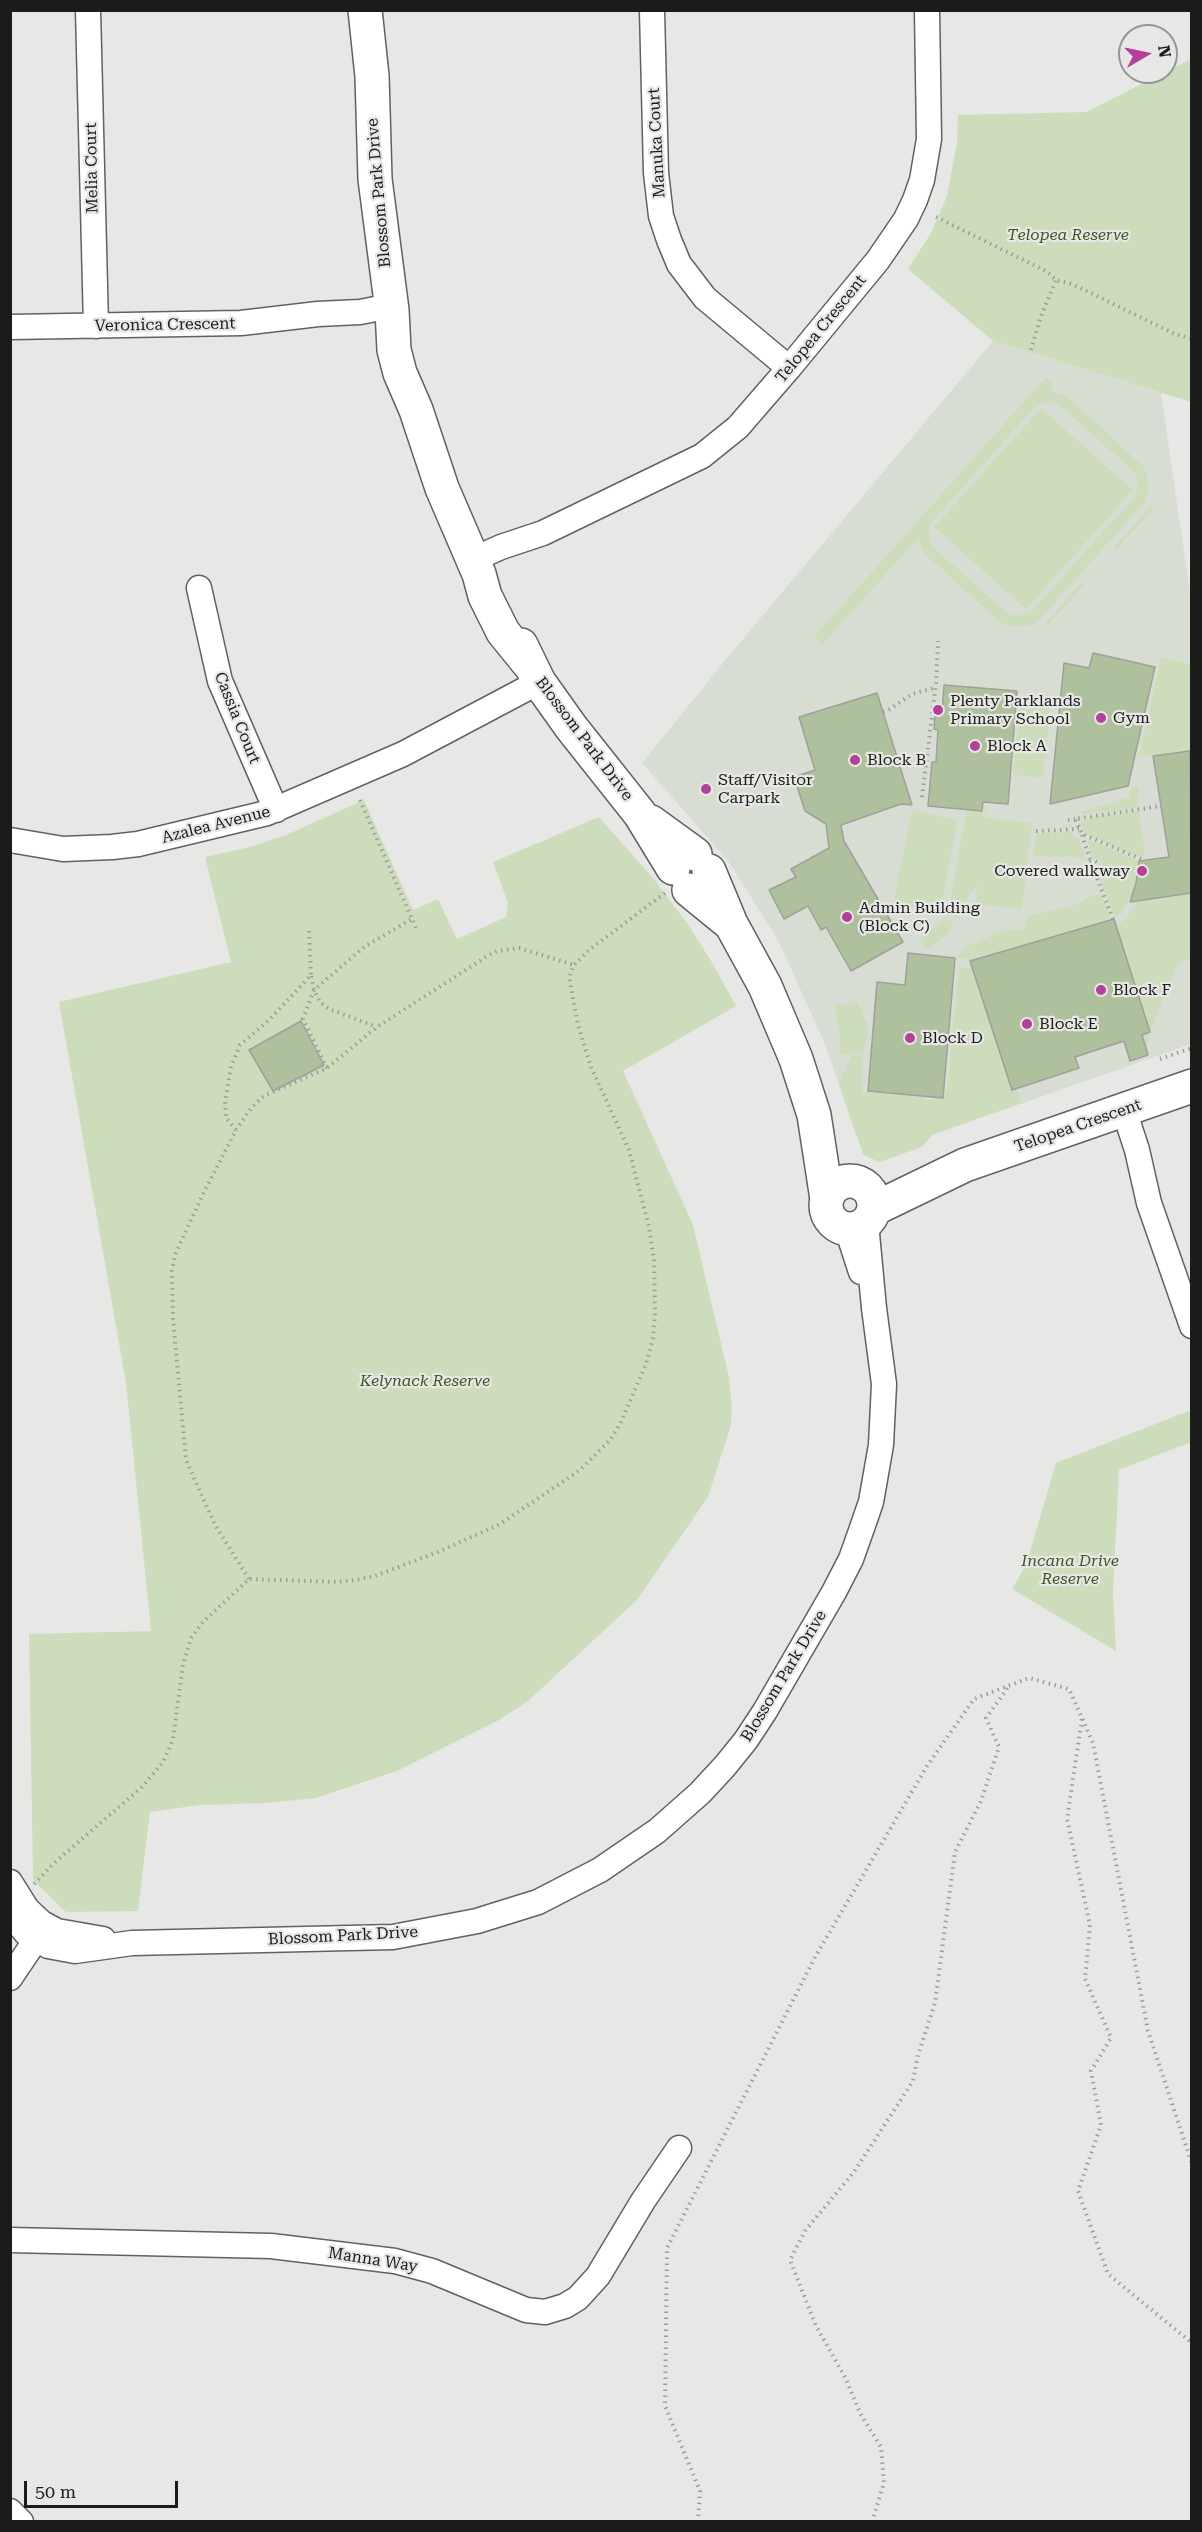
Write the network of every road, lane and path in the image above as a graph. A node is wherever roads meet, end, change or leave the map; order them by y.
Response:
1 (88, 10) edge
2 (365, 10) edge
3 (376, 10) edge
4 (652, 10) edge
5 (927, 10) edge
6 (372, 76) junction
7 (936, 217) dead end
8 (1056, 280) junction
9 (390, 303) junction
10 (96, 326) junction
11 (10, 327) edge
12 (1191, 339) edge
13 (1031, 350) dead end
14 (789, 368) junction
15 (476, 568) junction
16 (199, 588) dead end
17 (938, 640) dead end
18 (533, 672) junction
19 (934, 688) junction
20 (883, 712) dead end
21 (922, 797) dead end
22 (360, 800) dead end
23 (1161, 806) dead end
24 (276, 810) junction
25 (1075, 819) junction
26 (1068, 820) dead end
27 (1079, 829) junction
28 (1036, 831) dead end
29 (1082, 834) junction
30 (10, 840) edge
31 (1141, 859) dead end
32 (1091, 862) junction
33 (1095, 873) junction
34 (686, 875) junction
35 (412, 919) junction
36 (1113, 919) dead end
37 (416, 928) dead end
38 (309, 931) dead end
39 (574, 965) junction
40 (311, 975) junction
41 (314, 990) junction
42 (377, 1027) junction
43 (1191, 1048) edge
44 (1160, 1059) dead end
45 (327, 1068) junction
46 (1191, 1086) edge
47 (1117, 1112) junction
48 (236, 1130) junction
49 (855, 1204) junction
50 (1191, 1326) edge
51 (249, 1579) junction
52 (1009, 1685) junction
53 (1082, 1719) junction
54 (13, 1897) edge
55 (28, 1936) edge
56 (10, 1978) edge
57 (679, 2148) dead end
58 (1191, 2164) edge
59 (10, 2240) edge
60 (1191, 2343) edge
61 (10, 2511) edge
62 (21, 2522) edge
63 (698, 2522) edge
64 (872, 2522) edge

1 - 10 street, Melia Court
2 - 6 street, Blossom Park Drive
3 - 6 street, Blossom Park Drive
4 - 14 street, Manuka Court
5 - 14 street, Telopea Crescent
6 - 9 street, Blossom Park Drive
7 - 8 path
8 - 12 path
8 - 13 path
9 - 10 street, Veronica Crescent
9 - 15 street, Blossom Park Drive
10 - 11 street, Veronica Crescent
14 - 15 street, Telopea Crescent
15 - 18 street, Blossom Park Drive
16 - 24 street, Cassia Court
17 - 19 path
18 - 24 street, Azalea Avenue
18 - 34 street, Blossom Park Drive
19 - 20 path
19 - 21 path
22 - 35 path
23 - 25 path
24 - 30 street, Azalea Avenue
25 - 26 path
25 - 27 path
27 - 28 path
27 - 29 path
29 - 31 path
29 - 32 path
32 - 33 path
32 - 33 path
33 - 36 path
34 - 39 path
34 - 49 street, Blossom Park Drive
35 - 37 path
35 - 41 path
38 - 40 path
39 - 42 path
39 - 51 path
40 - 41 path
40 - 48 path
41 - 42 path
41 - 45 path
42 - 45 path
43 - 44 path
45 - 48 path
46 - 47 street, Telopea Crescent
47 - 49 street, Telopea Crescent
47 - 50 street
48 - 51 path
49 - 55 street, Blossom Park Drive
51 - 54 path
52 - 53 path
52 - 63 path
52 - 64 path
53 - 58 path
53 - 60 path
54 - 55 street, Blossom Park Drive
55 - 56 street
57 - 59 street, Manna Way
61 - 62 street

